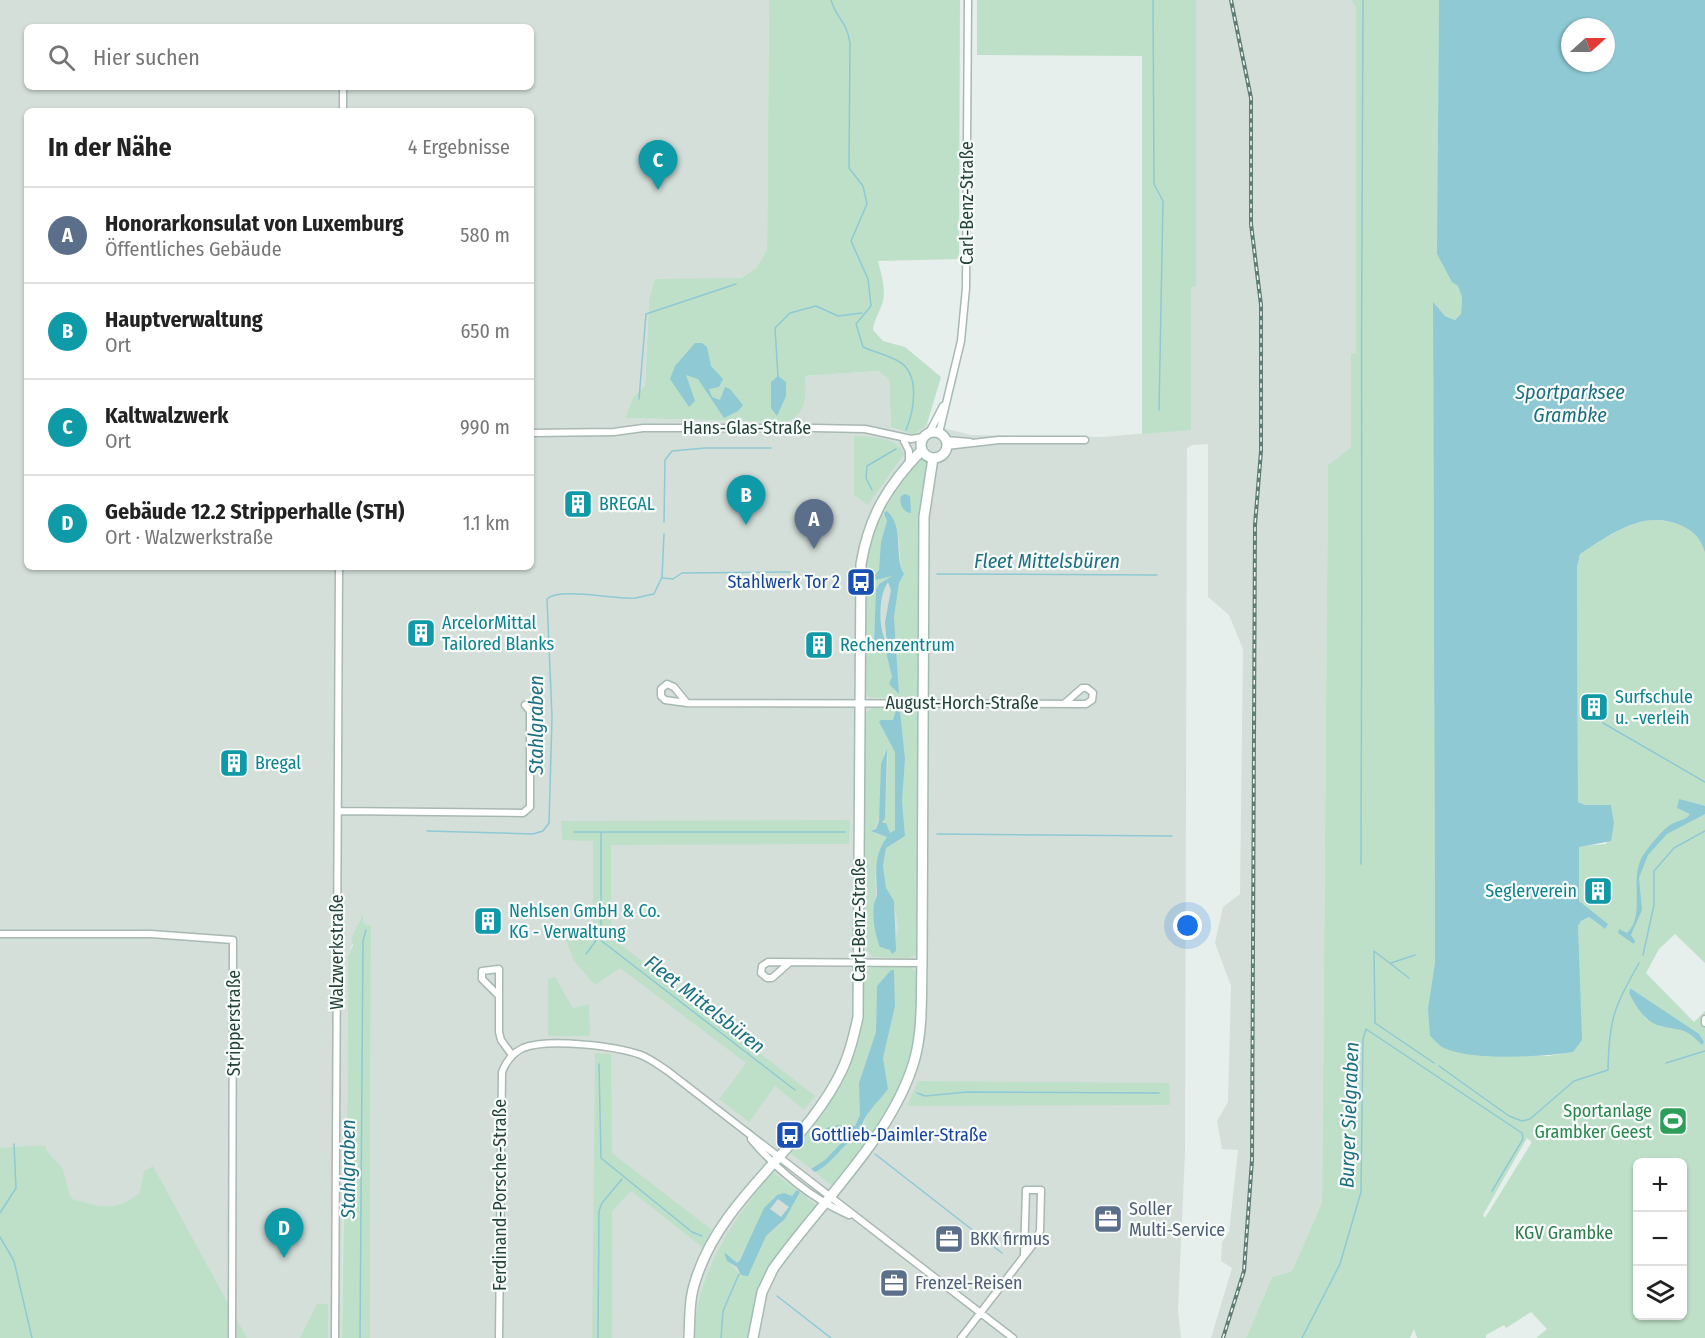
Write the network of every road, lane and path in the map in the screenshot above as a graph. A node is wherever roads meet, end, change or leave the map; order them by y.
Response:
1 (968, 0) edge
2 (343, 90) edge
3 (343, 108) edge
4 (881, 431) junction
5 (534, 433) edge
6 (937, 438) junction
7 (1085, 440) dead end
8 (904, 441) junction
9 (922, 450) junction
10 (933, 458) junction
11 (909, 464) junction
12 (339, 570) edge
13 (860, 702) junction
14 (687, 703) dead end
15 (923, 703) junction
16 (1065, 703) dead end
17 (525, 705) dead end
18 (339, 811) junction
19 (0, 934) edge
20 (859, 962) junction
21 (789, 963) dead end
22 (922, 963) junction
23 (499, 996) junction
24 (512, 1055) junction
25 (775, 1159) junction
26 (826, 1199) junction
27 (1024, 1256) junction
28 (980, 1313) junction
29 (232, 1338) edge
30 (335, 1338) edge
31 (499, 1338) edge
32 (689, 1338) edge
33 (753, 1338) edge
34 (961, 1338) edge
35 (1013, 1338) edge

1 - 6 street, Carl-Benz-Straße
2 - 3 street
4 - 5 street, Hans-Glas-Straße
4 - 6 street, Hans-Glas-Straße
4 - 8 street, Hans-Glas-Straße
6 - 7 street, Hans-Glas-Straße
6 - 9 street, Carl-Benz-Straße
6 - 10 street
8 - 9 street, Hans-Glas-Straße
8 - 11 street
9 - 10 street
9 - 11 street, Carl-Benz-Straße
10 - 15 street
11 - 13 street, Carl-Benz-Straße
12 - 18 street, Walzwerkstraße
13 - 14 street, August-Horch-Straße
13 - 15 street, August-Horch-Straße
13 - 20 street, Carl-Benz-Straße
15 - 16 street, August-Horch-Straße
15 - 22 street
17 - 18 street
18 - 30 street, Walzwerkstraße
19 - 29 street, Stripperstraße
20 - 21 street
20 - 22 street
20 - 25 street, Carl-Benz-Straße
22 - 26 street
23 - 23 street
23 - 24 street
24 - 25 street
24 - 31 street, Ferdinand-Porsche-Straße
25 - 26 street
25 - 32 street, Carl-Benz-Straße
26 - 28 street
26 - 33 street
27 - 27 street
27 - 28 street
28 - 34 street
28 - 35 street

